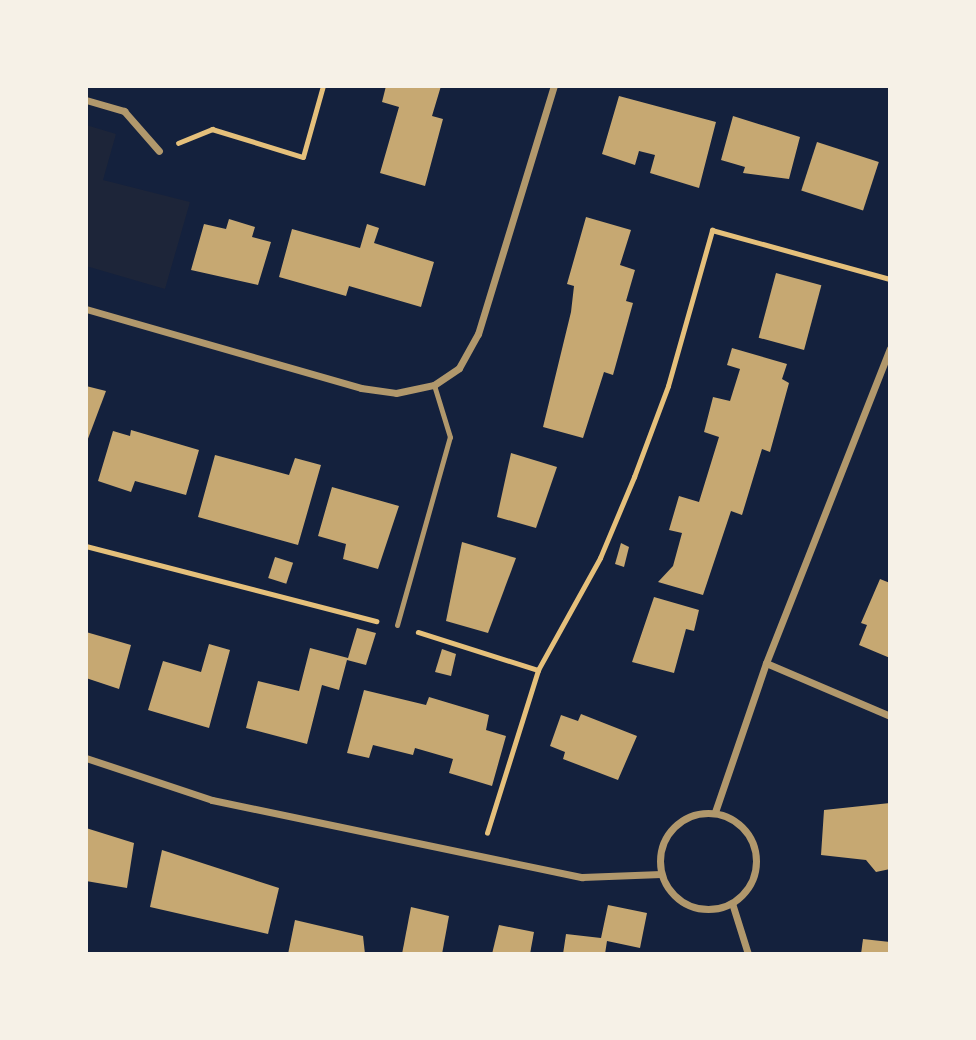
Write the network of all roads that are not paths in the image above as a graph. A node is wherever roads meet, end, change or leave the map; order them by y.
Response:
1 (554, 86) edge
2 (86, 100) edge
3 (159, 151) road end
4 (86, 309) edge
5 (890, 349) edge
6 (434, 385) junction
7 (397, 625) road end
8 (766, 663) junction
9 (890, 716) edge
10 (86, 758) edge
11 (715, 812) junction
12 (662, 874) junction
13 (732, 903) junction
14 (748, 954) edge

1 - 6 street
2 - 3 street
4 - 6 street
5 - 8 street
6 - 7 lane
8 - 9 street
8 - 11 street
10 - 12 street
11 - 12 street
11 - 13 street
12 - 13 street
13 - 14 street

